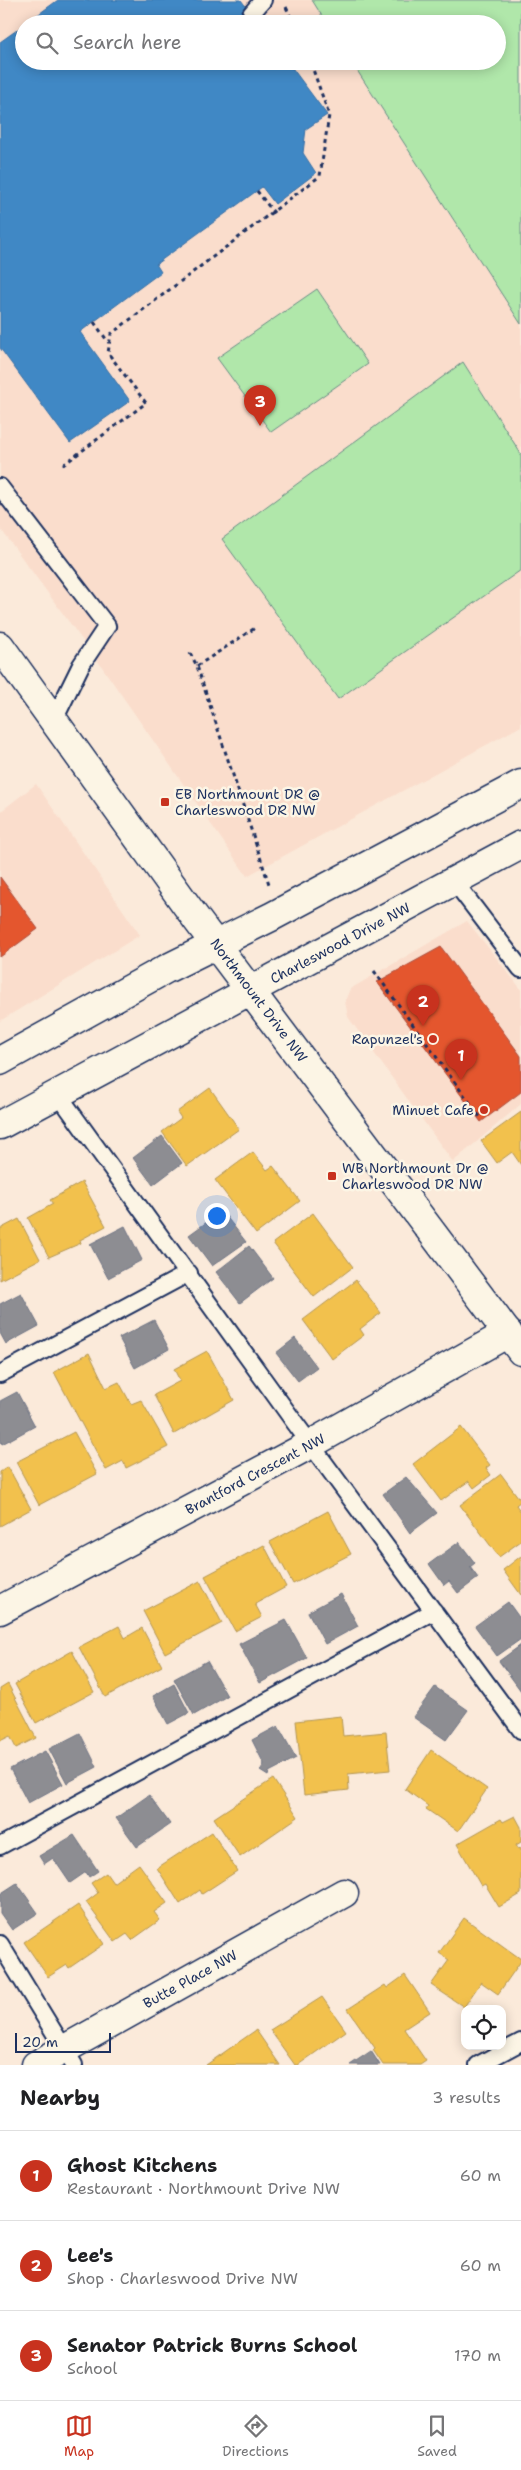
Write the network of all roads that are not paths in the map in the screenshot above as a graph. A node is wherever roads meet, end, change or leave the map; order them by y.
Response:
1 (263, 0) edge
2 (251, 14) dead end
3 (0, 487) edge
4 (0, 646) edge
5 (54, 720) junction
6 (521, 784) edge
7 (521, 845) edge
8 (454, 881) junction
9 (217, 945) junction
10 (521, 969) edge
11 (252, 990) junction
12 (0, 1061) edge
13 (58, 1094) junction
14 (0, 1125) edge
15 (189, 1273) junction
16 (514, 1342) edge
17 (0, 1374) edge
18 (311, 1444) junction
19 (0, 1610) edge
20 (434, 1611) junction
21 (521, 1730) edge
22 (0, 1846) edge
23 (344, 1893) dead end
24 (0, 1944) edge
25 (521, 2042) edge
26 (69, 2058) edge
27 (36, 2065) edge
28 (478, 2065) edge

1 - 2 lane
3 - 5 lane
4 - 5 street, Northmount Drive NW
5 - 9 street, Northmount Drive NW
6 - 9 street
7 - 8 street, Charleswood Drive NW
8 - 10 lane
8 - 11 street, Charleswood Drive NW
9 - 11 street, Northmount Drive NW
9 - 12 street
11 - 13 street, Charleswood Drive NW
11 - 16 street, Northmount Drive NW
13 - 14 street, Charleswood Drive NW
13 - 15 lane
15 - 17 lane
15 - 18 lane
16 - 18 street, Brantford Crescent NW
18 - 19 street, Brantford Crescent NW
18 - 20 lane
20 - 21 lane
20 - 22 lane
23 - 26 street, Butte Place NW
24 - 26 lane
25 - 28 lane
26 - 27 street, Butte Place NW

